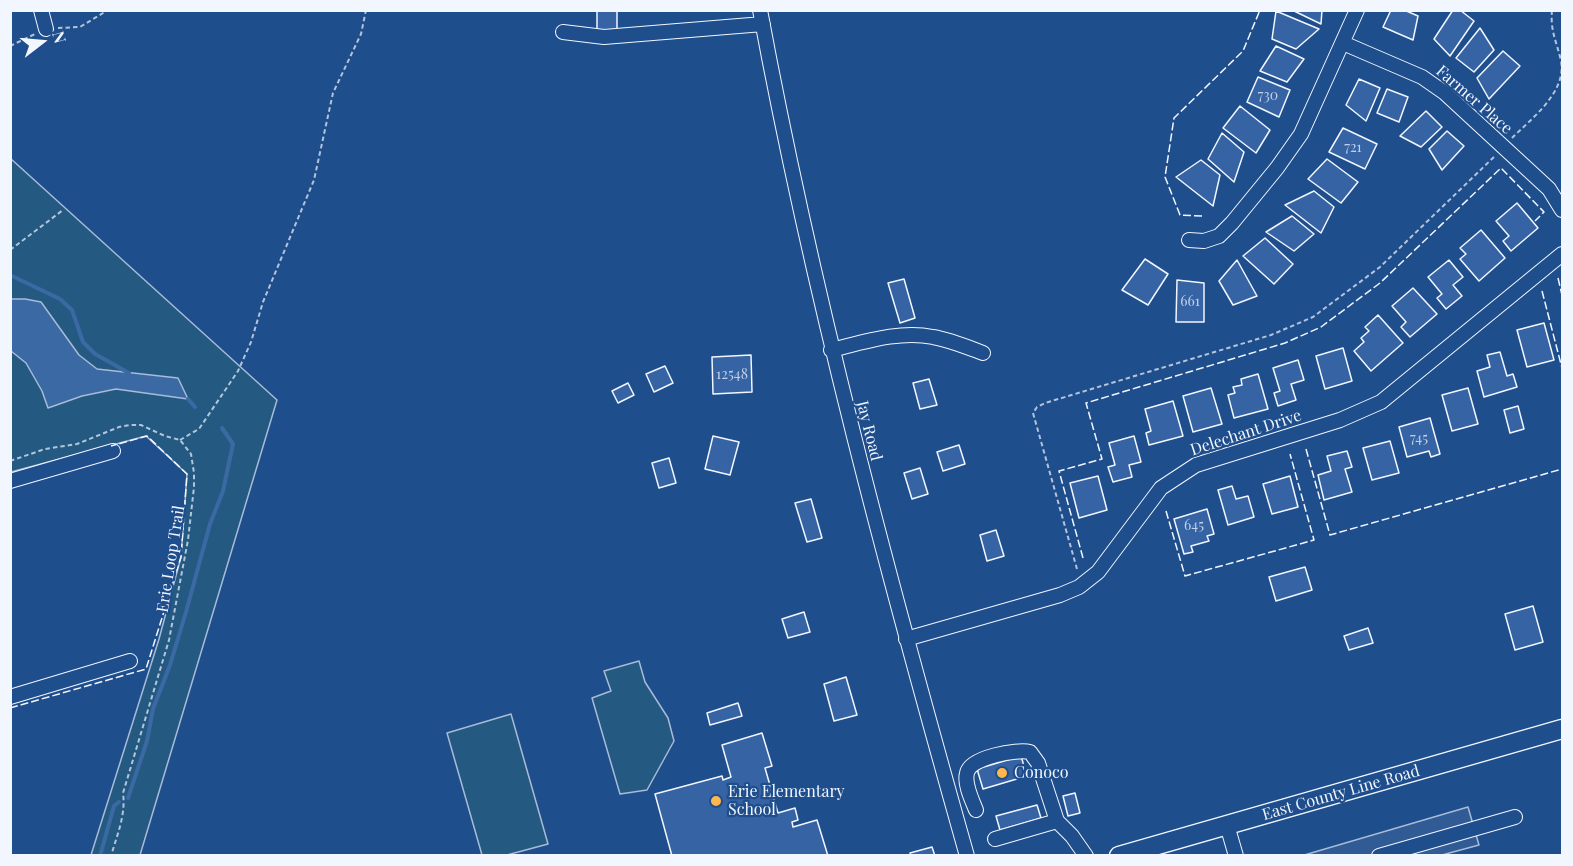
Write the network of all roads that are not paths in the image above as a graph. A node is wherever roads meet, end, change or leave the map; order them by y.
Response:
1 (41, 10) edge
2 (1357, 10) edge
3 (761, 17) edge
4 (46, 29) dead end
5 (563, 32) dead end
6 (1343, 43) junction
7 (1563, 210) edge
8 (1189, 240) dead end
9 (1563, 254) edge
10 (831, 350) junction
11 (983, 353) dead end
12 (113, 451) dead end
13 (10, 481) edge
14 (906, 639) junction
15 (130, 661) dead end
16 (10, 697) edge
17 (1563, 729) edge
18 (976, 810) dead end
19 (1515, 817) dead end
20 (1057, 821) junction
21 (1227, 825) junction
22 (995, 839) dead end
23 (1386, 854) edge
24 (966, 855) edge
25 (1086, 855) edge
26 (1119, 855) edge
27 (1236, 855) edge

1 - 4 street
2 - 6 street
3 - 5 street
3 - 10 street, Jay Road
6 - 7 street, Farmer Place
6 - 8 street
9 - 14 street, Delechant Drive
10 - 11 street
10 - 14 street, Jay Road
12 - 13 street
14 - 24 street, Jay Road
15 - 16 street
17 - 21 main road, East County Line Road
18 - 20 street
19 - 23 street
20 - 22 street
20 - 25 street
21 - 26 main road, East County Line Road
21 - 27 street

